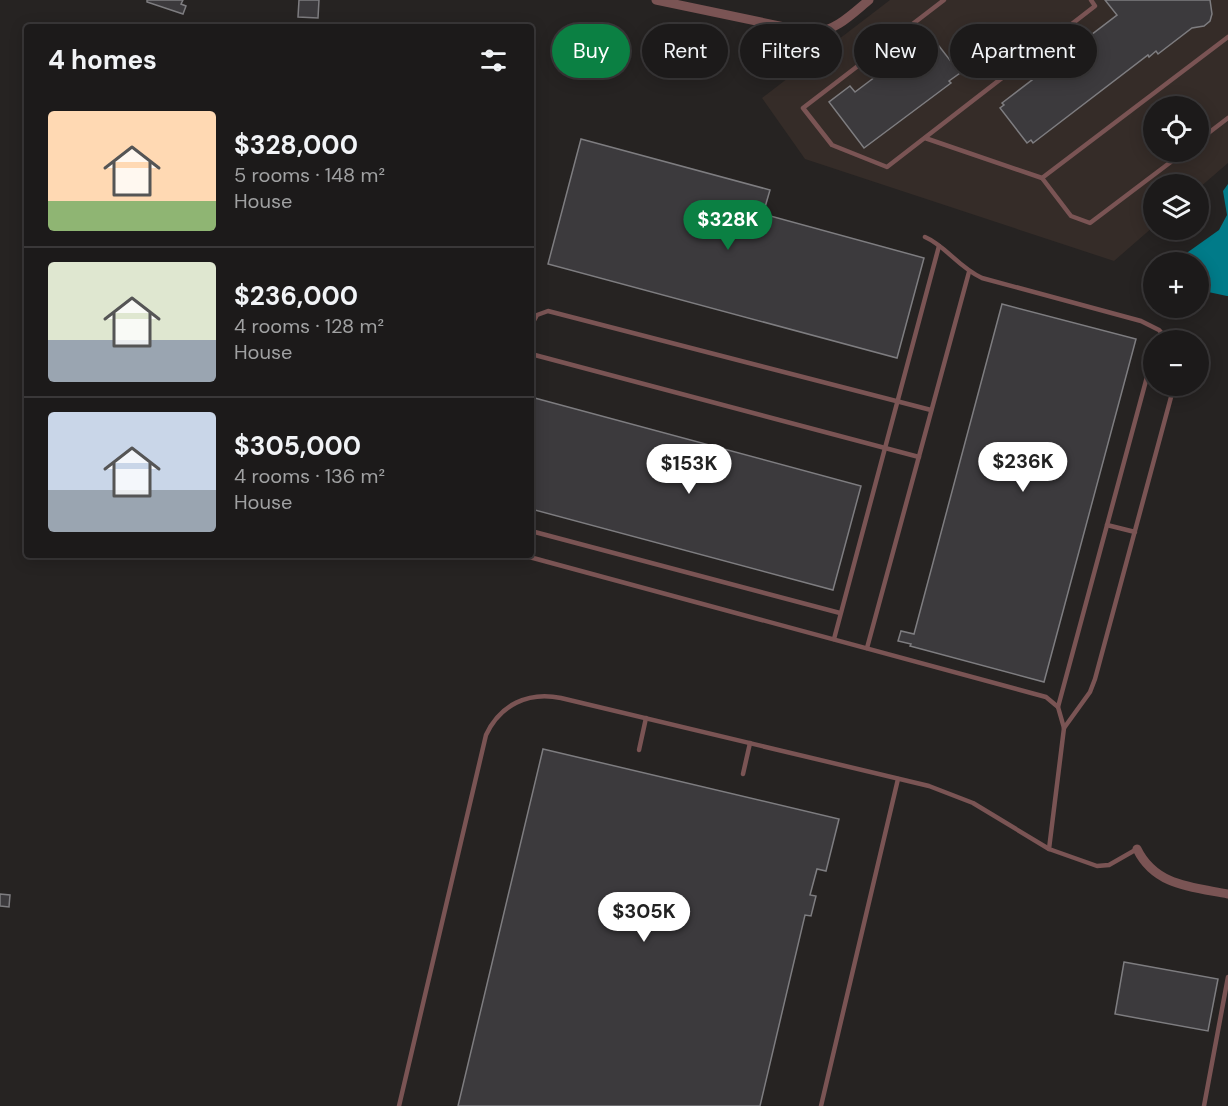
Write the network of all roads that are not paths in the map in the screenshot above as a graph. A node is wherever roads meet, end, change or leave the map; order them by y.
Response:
1 (657, 0) edge
2 (869, 0) edge
3 (944, 0) edge
4 (1091, 0) edge
5 (1228, 37) edge
6 (1228, 118) edge
7 (1209, 133) edge
8 (925, 138) junction
9 (1171, 162) edge
10 (1042, 178) junction
11 (925, 237) dead end
12 (939, 246) junction
13 (969, 272) junction
14 (534, 320) edge
15 (1159, 330) edge
16 (534, 355) edge
17 (1143, 392) edge
18 (1171, 396) edge
19 (897, 401) junction
20 (931, 410) junction
21 (885, 448) junction
22 (919, 457) junction
23 (1107, 525) junction
24 (534, 532) edge
25 (1135, 532) junction
26 (533, 558) edge
27 (840, 613) junction
28 (834, 639) junction
29 (867, 648) junction
30 (1058, 707) junction
31 (646, 718) junction
32 (1064, 728) junction
33 (750, 743) junction
34 (639, 750) dead end
35 (742, 774) dead end
36 (898, 778) junction
37 (1049, 849) junction
38 (1137, 849) joint
39 (1228, 894) edge
40 (1228, 977) edge
41 (399, 1106) edge
42 (821, 1106) edge
43 (1204, 1106) edge

1 - 2 street
3 - 8 lane
4 - 8 lane
5 - 10 lane
6 - 7 lane
8 - 10 lane
9 - 10 lane
11 - 12 lane
12 - 13 lane
12 - 19 lane
13 - 15 lane
13 - 20 lane
14 - 19 lane
16 - 21 lane
17 - 23 lane
18 - 25 lane
19 - 20 lane
19 - 21 lane
20 - 22 lane
21 - 22 lane
21 - 27 lane
22 - 29 lane
23 - 25 lane
23 - 30 lane
24 - 27 lane
25 - 32 lane
26 - 28 lane
27 - 28 lane
28 - 29 lane
29 - 30 lane
30 - 32 lane
31 - 33 lane
31 - 34 lane
31 - 41 lane
32 - 37 lane
33 - 35 lane
33 - 36 lane
36 - 37 lane
36 - 42 lane
37 - 38 lane
38 - 39 street
40 - 43 lane

